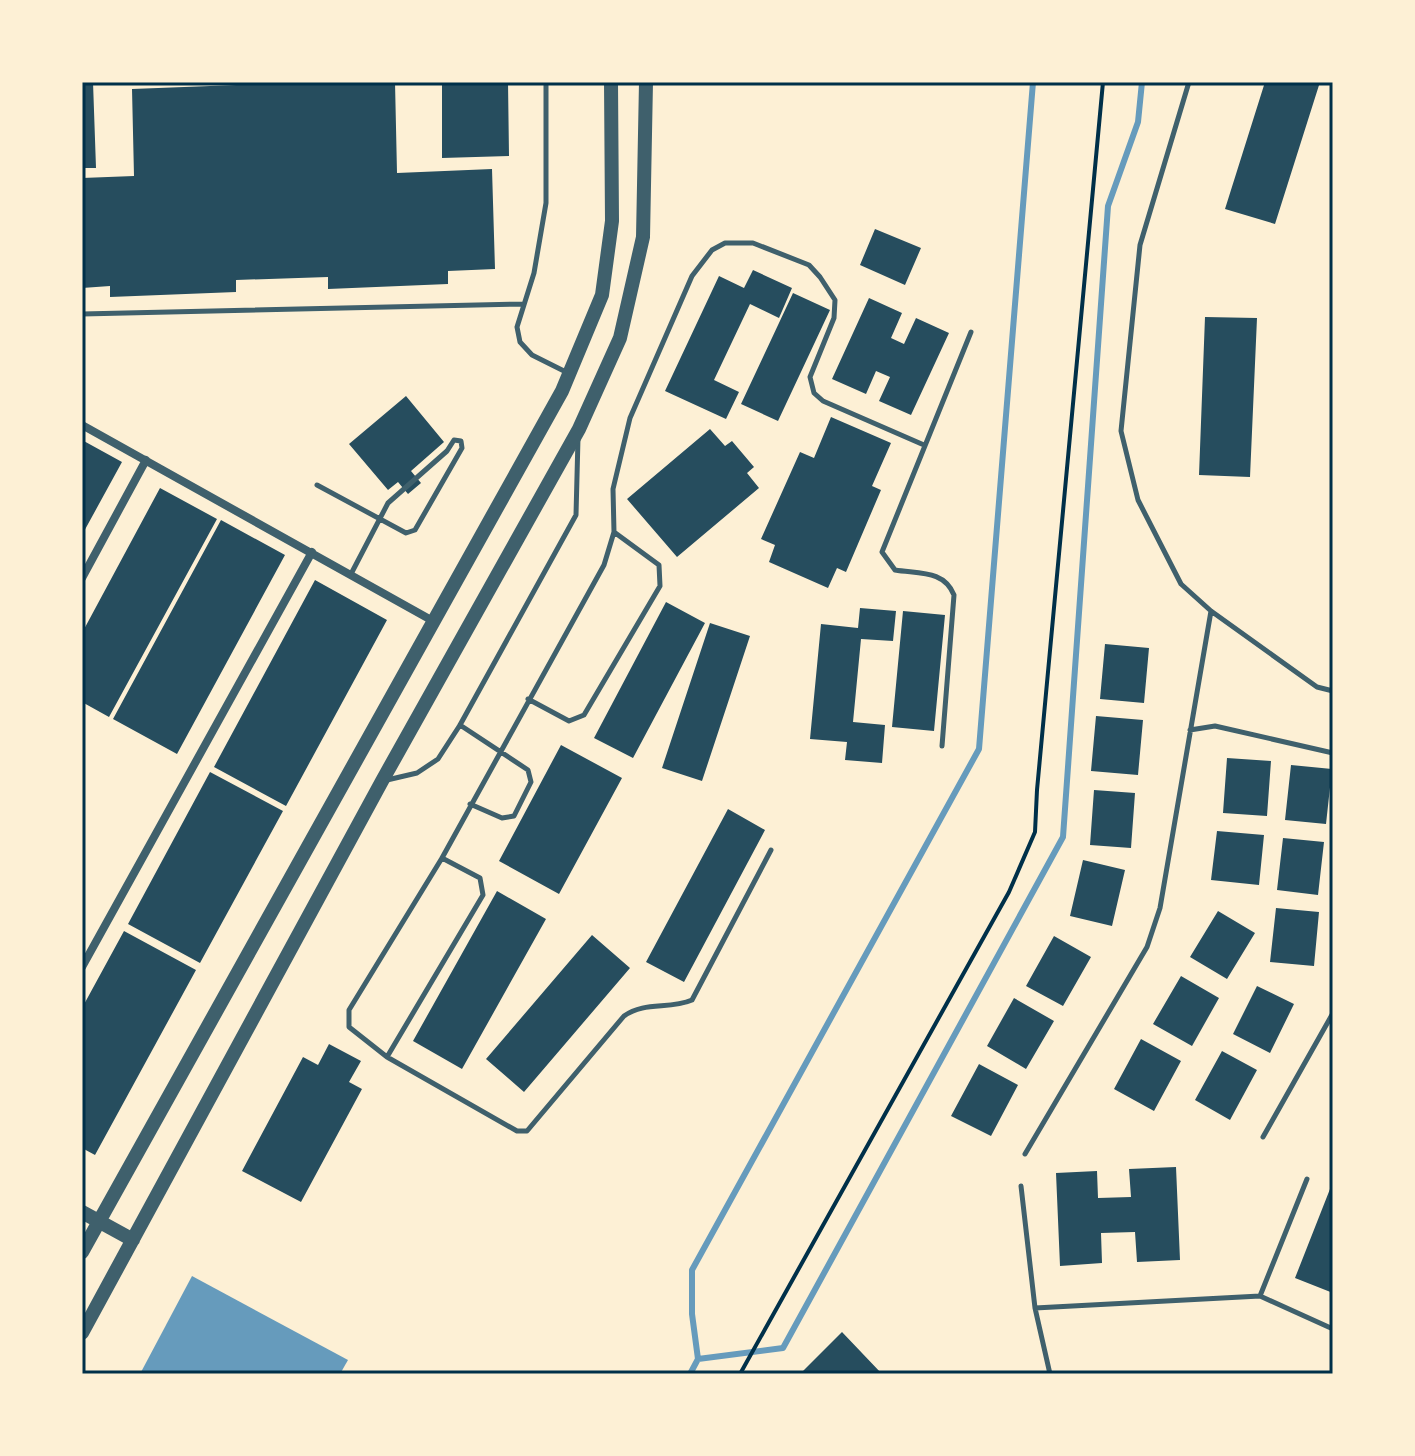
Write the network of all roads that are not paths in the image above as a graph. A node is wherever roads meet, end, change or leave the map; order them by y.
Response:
1 (546, 82) edge
2 (611, 82) edge
3 (646, 82) edge
4 (1189, 82) edge
5 (523, 304) junction
6 (82, 314) edge
7 (971, 332) dead end
8 (569, 373) junction
9 (82, 425) edge
10 (579, 429) junction
11 (924, 445) junction
12 (146, 460) junction
13 (317, 485) dead end
14 (380, 520) junction
15 (614, 532) junction
16 (312, 552) junction
17 (351, 574) junction
18 (82, 578) edge
19 (1211, 611) junction
20 (433, 621) junction
21 (1333, 691) edge
22 (528, 699) junction
23 (460, 725) junction
24 (1190, 730) junction
25 (942, 746) dead end
26 (501, 751) junction
27 (1333, 753) edge
28 (382, 781) junction
29 (470, 804) junction
30 (771, 850) dead end
31 (442, 858) junction
32 (82, 967) edge
33 (1333, 1013) edge
34 (387, 1057) junction
35 (1263, 1137) dead end
36 (1025, 1154) dead end
37 (1307, 1179) dead end
38 (1021, 1186) dead end
39 (82, 1212) edge
40 (99, 1221) junction
41 (133, 1240) junction
42 (82, 1252) edge
43 (1260, 1296) junction
44 (1035, 1308) junction
45 (1333, 1329) edge
46 (82, 1333) edge
47 (1050, 1374) edge

1 - 5 lane
2 - 8 street
3 - 10 street
4 - 19 lane
5 - 6 lane
5 - 8 lane
7 - 11 lane
8 - 20 street
9 - 12 street
10 - 23 lane
10 - 28 street
11 - 15 lane
11 - 25 lane
12 - 16 street
12 - 18 street
13 - 14 lane
14 - 14 lane
14 - 17 lane
15 - 22 lane
15 - 22 lane
16 - 17 street
16 - 32 street
17 - 20 street
19 - 21 lane
19 - 24 lane
20 - 40 street
22 - 26 lane
23 - 26 lane
23 - 28 lane
24 - 27 lane
24 - 36 lane
26 - 29 lane
26 - 29 lane
28 - 41 street
29 - 31 lane
30 - 34 lane
31 - 34 lane
31 - 34 lane
33 - 35 lane
37 - 43 lane
38 - 44 lane
39 - 40 street
40 - 41 street
40 - 42 street
41 - 46 street
43 - 44 lane
43 - 45 lane
44 - 47 lane

